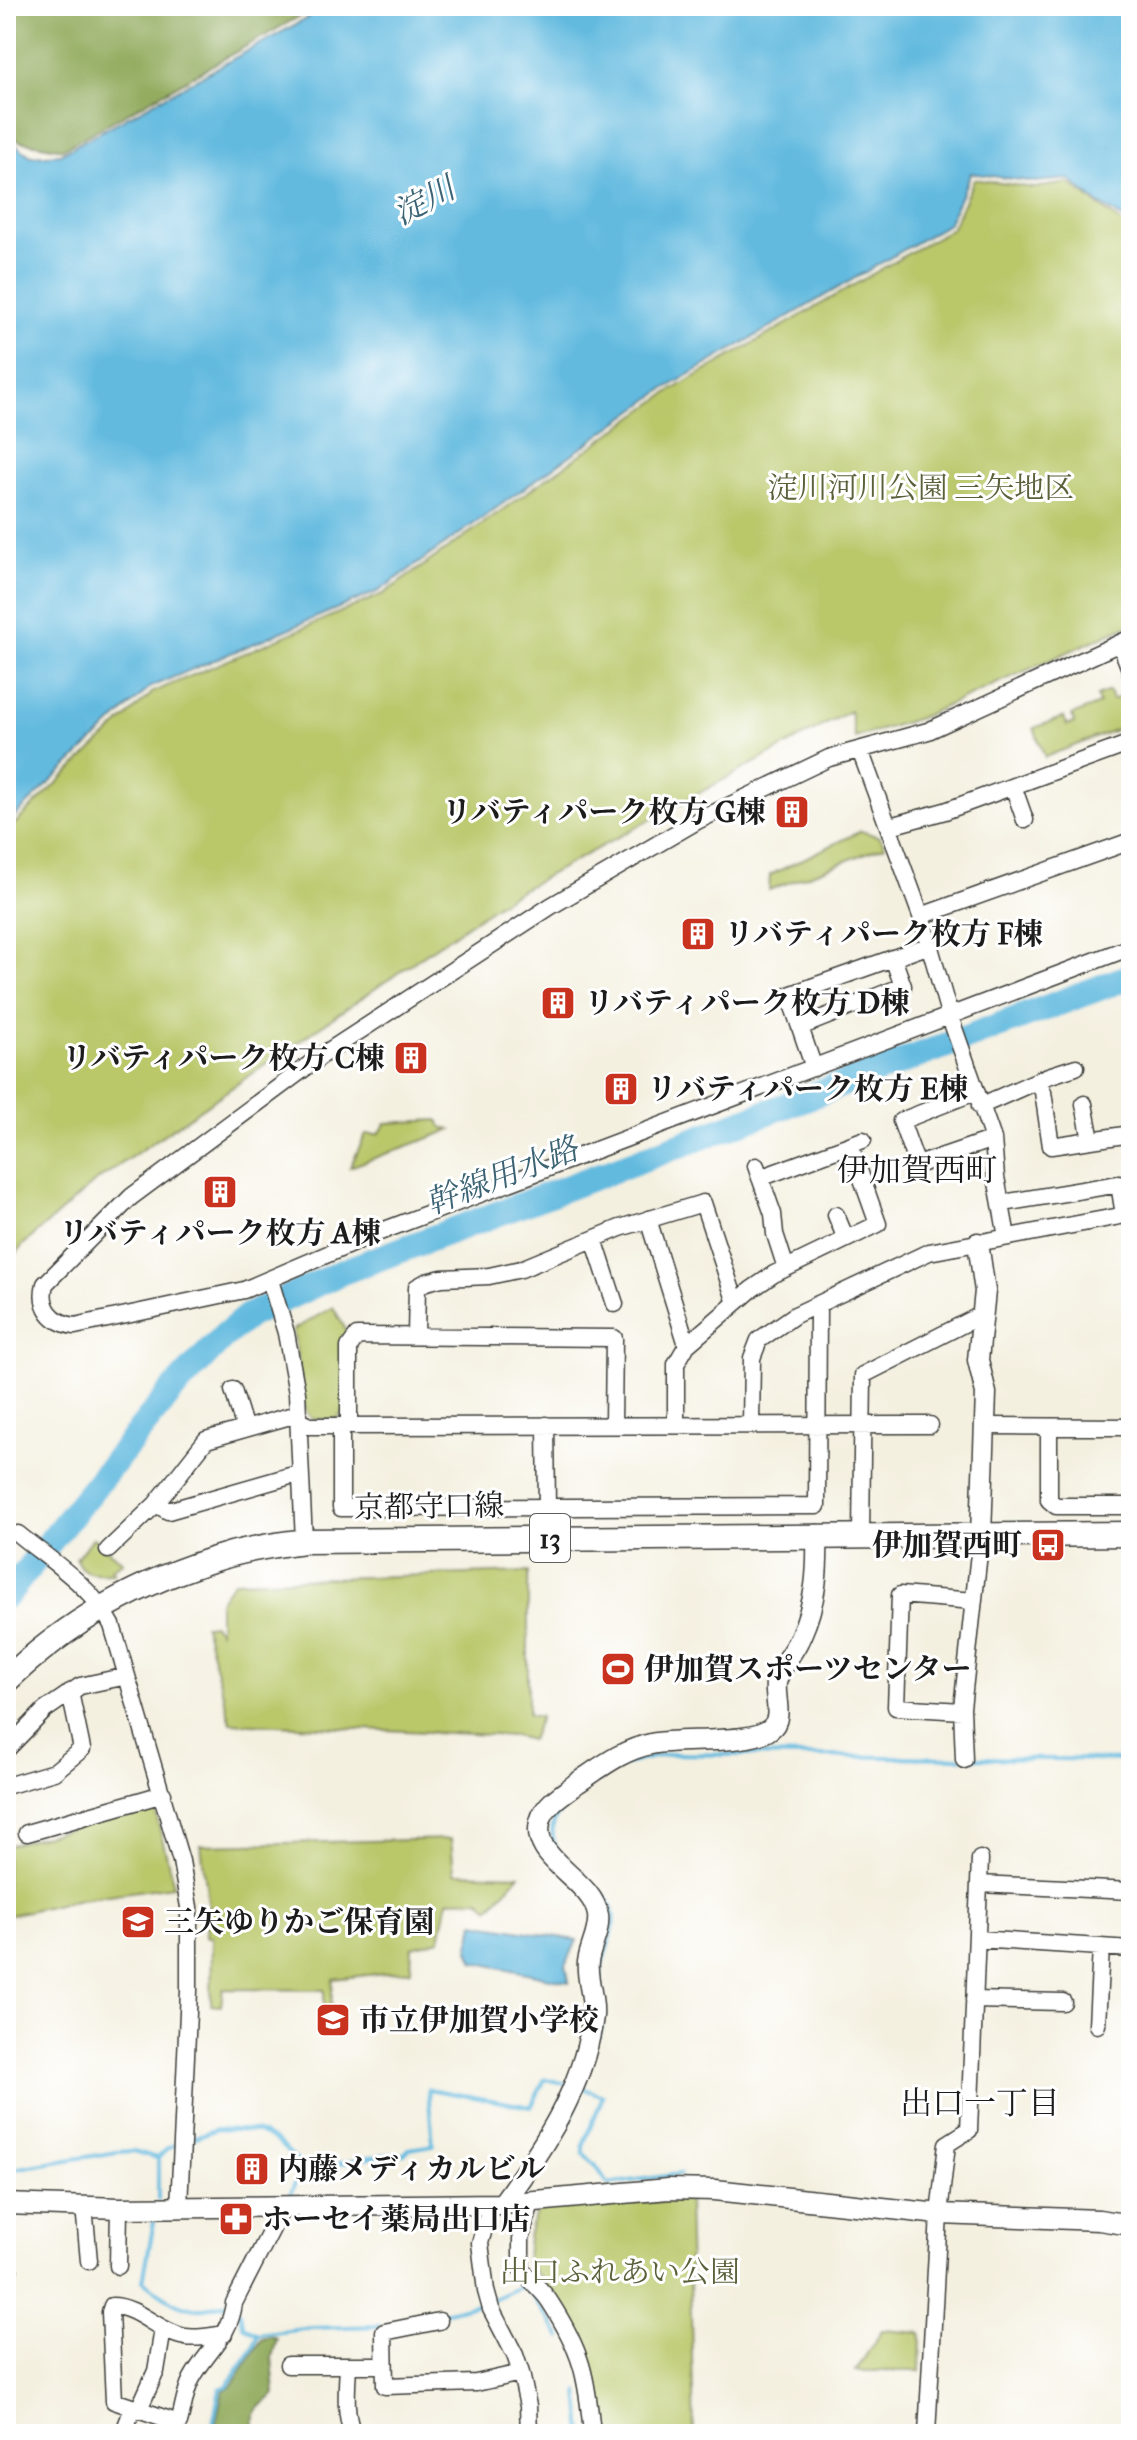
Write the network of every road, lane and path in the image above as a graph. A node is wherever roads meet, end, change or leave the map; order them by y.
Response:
1 (1125, 641) edge
2 (1131, 672) edge
3 (1131, 743) edge
4 (860, 750) junction
5 (1013, 786) junction
6 (1025, 820) dead end
7 (890, 826) junction
8 (1131, 841) edge
9 (921, 916) junction
10 (930, 945) junction
11 (1131, 947) edge
12 (893, 958) junction
13 (950, 1017) junction
14 (800, 1027) junction
15 (1076, 1067) dead end
16 (814, 1068) junction
17 (1038, 1080) junction
18 (978, 1099) junction
19 (1084, 1104) dead end
20 (1131, 1134) edge
21 (993, 1139) junction
22 (1091, 1140) junction
23 (1003, 1203) junction
24 (836, 1215) dead end
25 (1127, 1215) edge
26 (648, 1219) junction
27 (1007, 1237) junction
28 (594, 1239) junction
29 (846, 1239) junction
30 (978, 1243) junction
31 (786, 1268) junction
32 (270, 1280) junction
33 (736, 1303) junction
34 (615, 1304) dead end
35 (818, 1304) junction
36 (678, 1315) junction
37 (981, 1315) junction
38 (663, 1324) dead end
39 (416, 1336) junction
40 (687, 1345) junction
41 (233, 1390) dead end
42 (299, 1421) junction
43 (345, 1425) junction
44 (546, 1425) junction
45 (613, 1425) junction
46 (676, 1425) junction
47 (751, 1425) junction
48 (817, 1425) junction
49 (862, 1425) junction
50 (930, 1425) dead end
51 (985, 1426) junction
52 (1049, 1427) junction
53 (1131, 1427) edge
54 (245, 1429) junction
55 (300, 1476) junction
56 (156, 1504) junction
57 (1131, 1506) edge
58 (547, 1507) junction
59 (18, 1534) dead end
60 (1131, 1534) edge
61 (817, 1535) junction
62 (861, 1535) junction
63 (981, 1535) junction
64 (304, 1541) junction
65 (108, 1550) dead end
66 (974, 1601) junction
67 (102, 1606) junction
68 (127, 1676) junction
69 (6, 1681) edge
70 (70, 1692) junction
71 (962, 1711) junction
72 (6, 1750) edge
73 (964, 1760) dead end
74 (6, 1786) edge
75 (163, 1794) junction
76 (27, 1833) dead end
77 (980, 1859) dead end
78 (979, 1884) junction
79 (1131, 1891) edge
80 (977, 1939) junction
81 (1101, 1947) junction
82 (1131, 1949) edge
83 (974, 2000) junction
84 (1063, 2002) dead end
85 (1097, 2025) dead end
86 (514, 2203) junction
87 (6, 2204) edge
88 (84, 2206) junction
89 (179, 2207) junction
90 (283, 2207) junction
91 (119, 2208) junction
92 (939, 2214) junction
93 (1131, 2225) edge
94 (89, 2261) dead end
95 (118, 2266) dead end
96 (439, 2321) dead end
97 (163, 2329) junction
98 (224, 2334) junction
99 (288, 2365) dead end
100 (375, 2365) dead end
101 (348, 2366) junction
102 (521, 2373) junction
103 (136, 2408) junction
104 (123, 2434) edge
105 (353, 2434) edge
106 (529, 2434) edge
107 (592, 2434) edge
108 (927, 2434) edge

1 - 2 street
1 - 4 street
3 - 5 street
4 - 7 street
4 - 32 street
5 - 6 street
5 - 7 street
7 - 9 street
8 - 9 street
9 - 10 street
10 - 12 street
10 - 13 street
11 - 13 street
12 - 14 street
12 - 14 street
13 - 16 street
13 - 18 street
14 - 16 street
15 - 17 street
16 - 32 street
17 - 18 street
17 - 22 street
18 - 21 street
18 - 21 street
19 - 22 street
20 - 22 street
21 - 23 street
23 - 25 street
23 - 27 street
24 - 29 street
25 - 27 street
26 - 28 street
26 - 33 street
26 - 36 street
27 - 30 street
28 - 34 street
28 - 39 street
29 - 31 street
29 - 31 street
30 - 35 street
30 - 37 street
31 - 33 street
32 - 42 street
33 - 40 street
35 - 47 street
35 - 48 street
36 - 38 street
36 - 40 street
37 - 49 street
37 - 51 street
39 - 43 street
39 - 45 street
40 - 46 street
41 - 54 street
42 - 43 street
42 - 54 street
42 - 55 street
43 - 44 street
43 - 58 street
44 - 45 street
44 - 58 street
45 - 46 street
46 - 47 street
47 - 48 street
48 - 49 street
48 - 58 street
49 - 50 street
49 - 62 street
51 - 52 street
51 - 63 street
52 - 53 street
52 - 57 street
54 - 56 street
55 - 56 street
55 - 64 street
56 - 65 street
59 - 67 street
60 - 63 main road, 京都守口線 / 13
61 - 62 main road, 京都守口線 / 13
61 - 64 main road, 京都守口線 / 13
61 - 86 street
62 - 63 main road, 京都守口線 / 13
63 - 66 street
64 - 67 main road, 京都守口線 / 13
66 - 71 street
66 - 71 street
67 - 68 street
67 - 69 main road, 京都守口線 / 13
68 - 70 street
68 - 75 street
70 - 72 street
70 - 74 street
71 - 73 street
75 - 76 street
75 - 89 street
77 - 78 street
78 - 79 street
78 - 80 street
80 - 81 street
80 - 83 street
81 - 82 street
81 - 85 street
83 - 84 street
83 - 92 street
86 - 90 street
86 - 92 street
86 - 102 street
86 - 107 street
87 - 88 street
88 - 91 street
88 - 94 street
89 - 90 street
89 - 91 street
90 - 98 street
91 - 95 street
92 - 93 street
92 - 108 street
96 - 102 street
97 - 98 street
97 - 103 street
97 - 103 street
98 - 103 street
99 - 101 street
100 - 101 street
101 - 105 street
102 - 106 street
103 - 104 street

